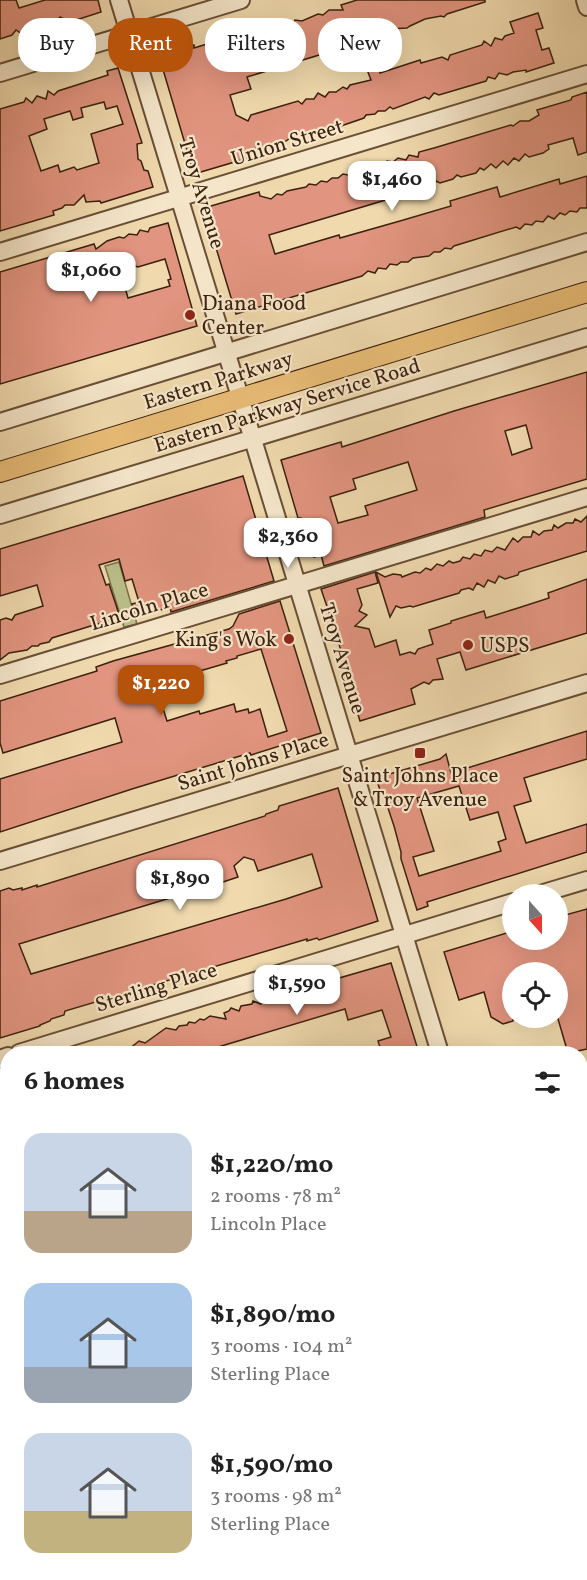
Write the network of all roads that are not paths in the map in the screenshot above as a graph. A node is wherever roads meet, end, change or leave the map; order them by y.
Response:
1 (119, 0) edge
2 (241, 0) edge
3 (585, 0) edge
4 (587, 7) edge
5 (125, 18) edge
6 (182, 18) edge
7 (108, 41) edge
8 (142, 72) edge
9 (0, 73) edge
10 (587, 74) edge
11 (180, 198) junction
12 (587, 242) edge
13 (0, 252) edge
14 (587, 292) edge
15 (587, 337) edge
16 (227, 353) junction
17 (240, 398) junction
18 (0, 422) edge
19 (252, 439) junction
20 (0, 471) edge
21 (587, 497) edge
22 (0, 515) edge
23 (297, 585) junction
24 (0, 675) edge
25 (587, 683) edge
26 (349, 756) junction
27 (0, 861) edge
28 (587, 880) edge
29 (568, 886) edge
30 (502, 905) edge
31 (404, 935) junction
32 (41, 1046) edge
33 (438, 1046) edge

1 - 5 street, Troy Avenue
2 - 6 street
3 - 4 street
7 - 9 street
8 - 11 street, Troy Avenue
10 - 11 street, Union Street
11 - 13 street, Union Street
11 - 16 street, Troy Avenue
12 - 16 street
14 - 17 main road, Eastern Parkway
15 - 19 street, Eastern Parkway Service Road
16 - 17 street, Troy Avenue
16 - 18 street
17 - 19 street, Troy Avenue
17 - 20 main road, Eastern Parkway
19 - 22 street, Eastern Parkway Service Road
19 - 23 street, Troy Avenue
21 - 23 street, Lincoln Place
23 - 24 street, Lincoln Place
23 - 26 street, Troy Avenue
25 - 26 street, Saint Johns Place
26 - 27 street, Saint Johns Place
26 - 31 street, Troy Avenue
28 - 29 street
30 - 31 street, Sterling Place
31 - 32 street, Sterling Place
31 - 33 street, Troy Avenue

